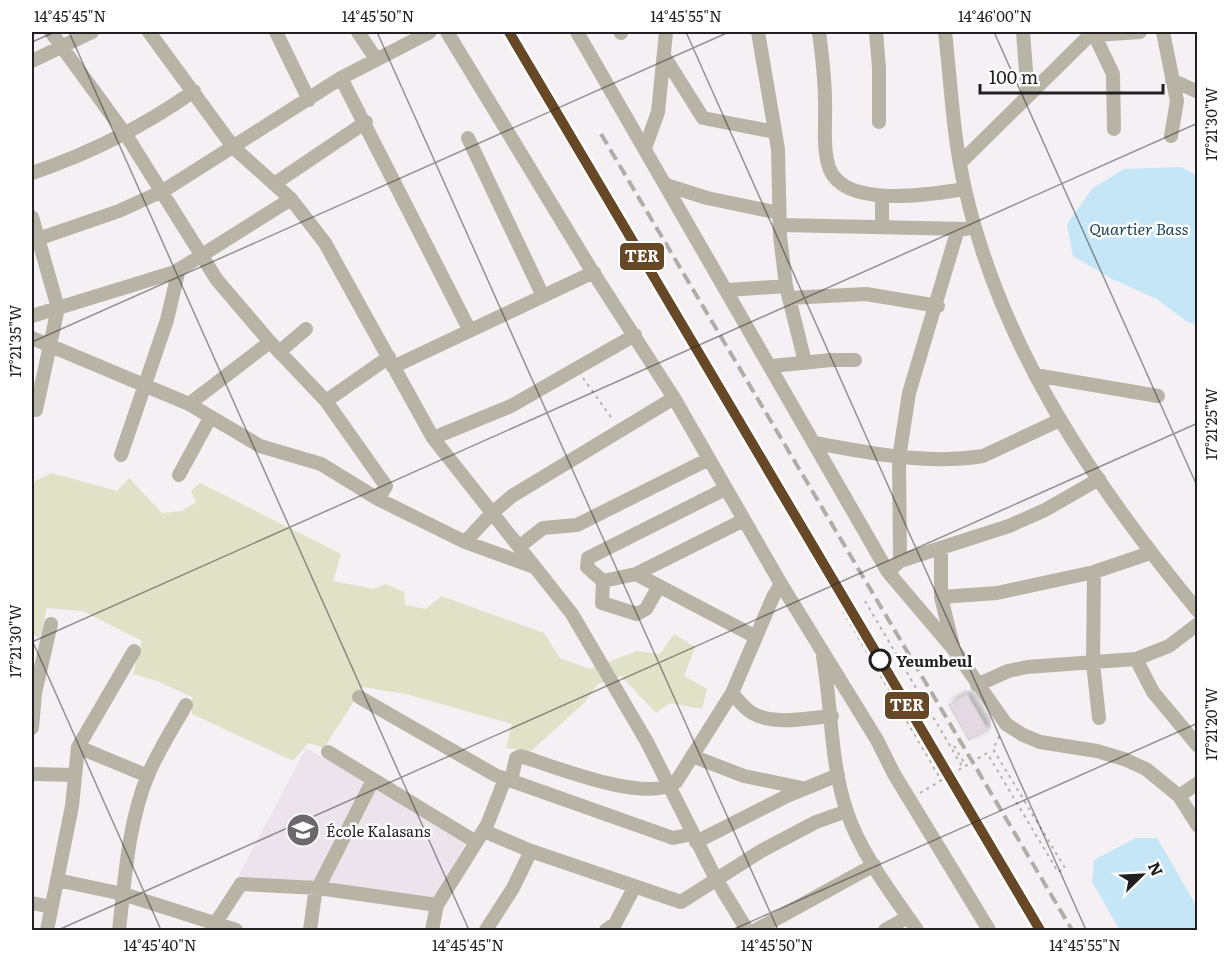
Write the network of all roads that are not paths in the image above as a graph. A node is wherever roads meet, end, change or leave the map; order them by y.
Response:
1 (51, 32) edge
2 (92, 32) edge
3 (149, 32) edge
4 (276, 32) edge
5 (358, 32) edge
6 (430, 32) edge
7 (447, 32) edge
8 (577, 32) edge
9 (666, 32) edge
10 (758, 32) edge
11 (819, 32) edge
12 (876, 32) edge
13 (945, 32) edge
14 (1023, 32) edge
15 (1140, 32) edge
16 (1163, 32) edge
17 (1095, 35) junction
18 (63, 46) junction
19 (664, 56) junction
20 (376, 59) junction
21 (32, 61) edge
22 (341, 78) junction
23 (1172, 80) junction
24 (194, 91) junction
25 (1197, 92) edge
26 (1028, 96) junction
27 (309, 100) junction
28 (366, 122) junction
29 (879, 122) dead end
30 (1114, 129) dead end
31 (775, 132) junction
32 (126, 135) junction
33 (1172, 136) dead end
34 (468, 138) dead end
35 (234, 148) junction
36 (645, 148) junction
37 (960, 163) junction
38 (32, 173) edge
39 (274, 184) junction
40 (666, 185) junction
41 (965, 189) junction
42 (163, 191) junction
43 (882, 196) junction
44 (291, 199) junction
45 (32, 217) edge
46 (779, 219) junction
47 (882, 227) junction
48 (976, 228) junction
49 (958, 229) junction
50 (35, 240) edge
51 (202, 257) junction
52 (179, 270) junction
53 (594, 272) junction
54 (728, 290) junction
55 (788, 292) junction
56 (543, 297) junction
57 (938, 306) junction
58 (58, 308) junction
59 (32, 316) edge
60 (306, 329) dead end
61 (469, 329) junction
62 (634, 335) junction
63 (32, 338) edge
64 (50, 345) junction
65 (274, 347) junction
66 (855, 360) dead end
67 (391, 362) junction
68 (805, 362) junction
69 (772, 366) junction
70 (1035, 375) junction
71 (145, 383) junction
72 (1158, 396) dead end
73 (674, 398) junction
74 (326, 400) junction
75 (189, 404) junction
76 (36, 410) dead end
77 (210, 417) junction
78 (1060, 420) junction
79 (433, 438) junction
80 (815, 443) junction
81 (121, 455) dead end
82 (899, 458) junction
83 (709, 459) junction
84 (179, 475) dead end
85 (1099, 479) junction
86 (725, 489) junction
87 (378, 498) junction
88 (492, 513) junction
89 (744, 520) junction
90 (465, 542) junction
91 (519, 547) junction
92 (940, 549) junction
93 (1150, 553) junction
94 (900, 561) junction
95 (534, 567) junction
96 (888, 572) junction
97 (1094, 572) junction
98 (636, 574) junction
99 (603, 581) junction
100 (782, 584) junction
101 (659, 586) junction
102 (941, 597) junction
103 (1197, 611) edge
104 (51, 624) dead end
105 (1197, 624) edge
106 (756, 637) junction
107 (822, 649) junction
108 (134, 651) dead end
109 (955, 651) junction
110 (1136, 659) junction
111 (1093, 663) junction
112 (977, 685) junction
113 (732, 693) junction
114 (359, 697) dead end
115 (186, 705) dead end
116 (832, 716) junction
117 (1099, 718) dead end
118 (32, 728) edge
119 (1197, 746) edge
120 (78, 747) junction
121 (327, 752) dead end
122 (692, 756) junction
123 (32, 774) edge
124 (74, 775) junction
125 (838, 775) junction
126 (147, 776) junction
127 (373, 780) junction
128 (508, 780) junction
129 (1197, 783) edge
130 (669, 787) junction
131 (802, 789) junction
132 (1179, 796) junction
133 (847, 811) junction
134 (1197, 826) edge
135 (480, 836) junction
136 (694, 838) junction
137 (531, 851) junction
138 (874, 865) junction
139 (716, 879) junction
140 (57, 880) junction
141 (318, 888) junction
142 (634, 888) junction
143 (123, 894) junction
144 (32, 903) edge
145 (437, 905) junction
146 (51, 907) junction
147 (908, 917) junction
148 (213, 927) edge
149 (47, 930) edge
150 (119, 930) edge
151 (236, 930) edge
152 (310, 930) edge
153 (432, 930) edge
154 (486, 930) edge
155 (606, 930) edge
156 (747, 930) edge
157 (756, 930) edge
158 (885, 930) edge
159 (917, 930) edge
160 (989, 930) edge

1 - 18 street
2 - 18 street
3 - 24 street
4 - 27 street
5 - 20 street
6 - 20 street
7 - 53 street
8 - 36 street
9 - 19 street
10 - 31 street
11 - 43 street
12 - 29 street
13 - 37 street
14 - 26 street
15 - 17 street
16 - 23 street
17 - 26 street
17 - 30 street
18 - 21 street
18 - 32 street
19 - 31 street
19 - 36 street
20 - 22 street
22 - 27 street
22 - 28 street
23 - 25 street
23 - 33 street
24 - 32 street
24 - 35 street
26 - 37 street
27 - 35 street
28 - 39 street
28 - 61 street
31 - 46 street
32 - 38 street
32 - 42 street
34 - 56 street
35 - 39 street
35 - 42 street
36 - 40 street
37 - 41 street
39 - 44 street
40 - 46 street
40 - 54 street
41 - 43 street
41 - 48 street
42 - 50 street
42 - 51 street
43 - 47 street
44 - 51 street
44 - 67 street
45 - 50 street
46 - 47 street
46 - 55 street
47 - 49 street
48 - 49 street
48 - 70 street
49 - 57 street
50 - 58 street
51 - 52 street
51 - 65 street
52 - 58 street
52 - 71 street
53 - 56 street
53 - 62 street
54 - 55 street
54 - 69 street
55 - 57 street
55 - 68 street
56 - 61 street
57 - 82 street
58 - 59 street
58 - 64 street
60 - 65 street
61 - 67 street
62 - 73 street
62 - 79 street
63 - 64 street
64 - 71 street
64 - 76 street
65 - 74 street
65 - 75 street
66 - 68 street
67 - 74 street
67 - 79 street
68 - 69 street
69 - 80 street
70 - 72 street
70 - 78 street
71 - 75 street
71 - 81 street
73 - 83 street
73 - 88 street
74 - 87 street
75 - 77 street
77 - 84 street
77 - 87 street
78 - 82 street
78 - 85 street
79 - 88 street
80 - 82 street
80 - 96 street
82 - 94 street
83 - 86 street
83 - 91 street
85 - 92 street
85 - 93 street
86 - 89 street
86 - 99 street
87 - 90 street
88 - 90 street
88 - 91 street
89 - 98 street
89 - 100 street
90 - 95 street
91 - 95 street
92 - 94 street
92 - 102 street
93 - 97 street
93 - 103 street
94 - 96 street
95 - 130 street
96 - 109 street
97 - 102 street
97 - 111 street
98 - 99 street
98 - 101 street
99 - 101 street
100 - 106 street
100 - 107 street
101 - 106 street
102 - 109 street
104 - 118 street
105 - 110 street
106 - 113 street
107 - 116 street
107 - 160 street
108 - 120 street
109 - 112 street
110 - 111 street
110 - 119 street
111 - 112 street
111 - 117 street
112 - 132 street
113 - 116 street
113 - 122 street
114 - 128 street
115 - 126 street
116 - 125 street
120 - 124 street
120 - 126 street
121 - 127 street
122 - 130 street
122 - 131 street
123 - 124 street
124 - 140 street
125 - 131 street
125 - 133 street
126 - 143 street
127 - 135 street
127 - 141 street
128 - 130 street
128 - 135 street
128 - 136 street
129 - 132 street
130 - 136 street
131 - 136 street
132 - 134 street
133 - 138 street
133 - 139 street
135 - 137 street
135 - 145 street
136 - 139 street
137 - 142 street
137 - 154 street
138 - 147 street
138 - 157 street
139 - 142 street
139 - 156 street
140 - 143 street
140 - 146 street
141 - 145 street
141 - 148 street
141 - 152 street
142 - 155 street
143 - 148 street
143 - 150 street
144 - 146 street
145 - 153 street
146 - 149 street
147 - 158 street
147 - 159 street
148 - 151 street

